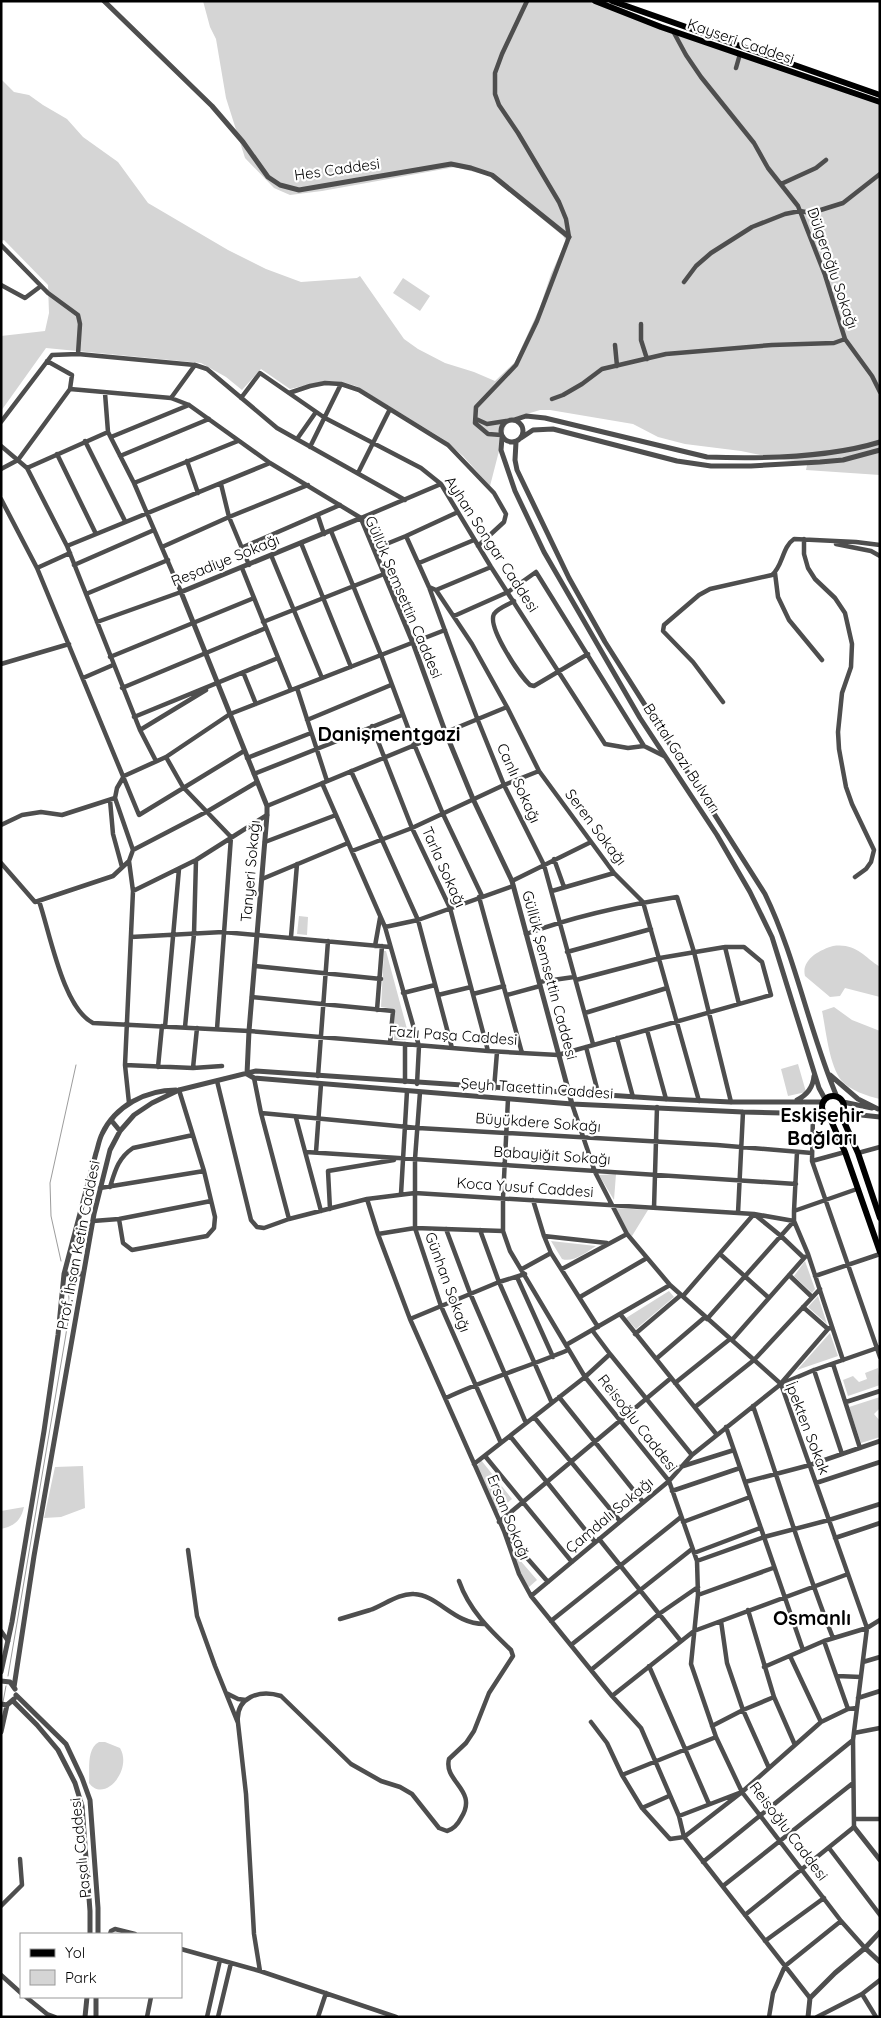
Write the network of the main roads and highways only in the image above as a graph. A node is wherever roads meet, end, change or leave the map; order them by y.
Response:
1 (595, 1) edge
2 (612, 1) edge
3 (880, 96) edge
4 (880, 102) edge
5 (842, 1114) junction
6 (828, 1115) junction
7 (880, 1218) edge
8 (880, 1253) edge

1 - 4 main road, Kayseri Caddesi
2 - 3 main road, Kayseri Caddesi
5 - 6 main road
5 - 6 main road
5 - 7 main road
6 - 8 main road

